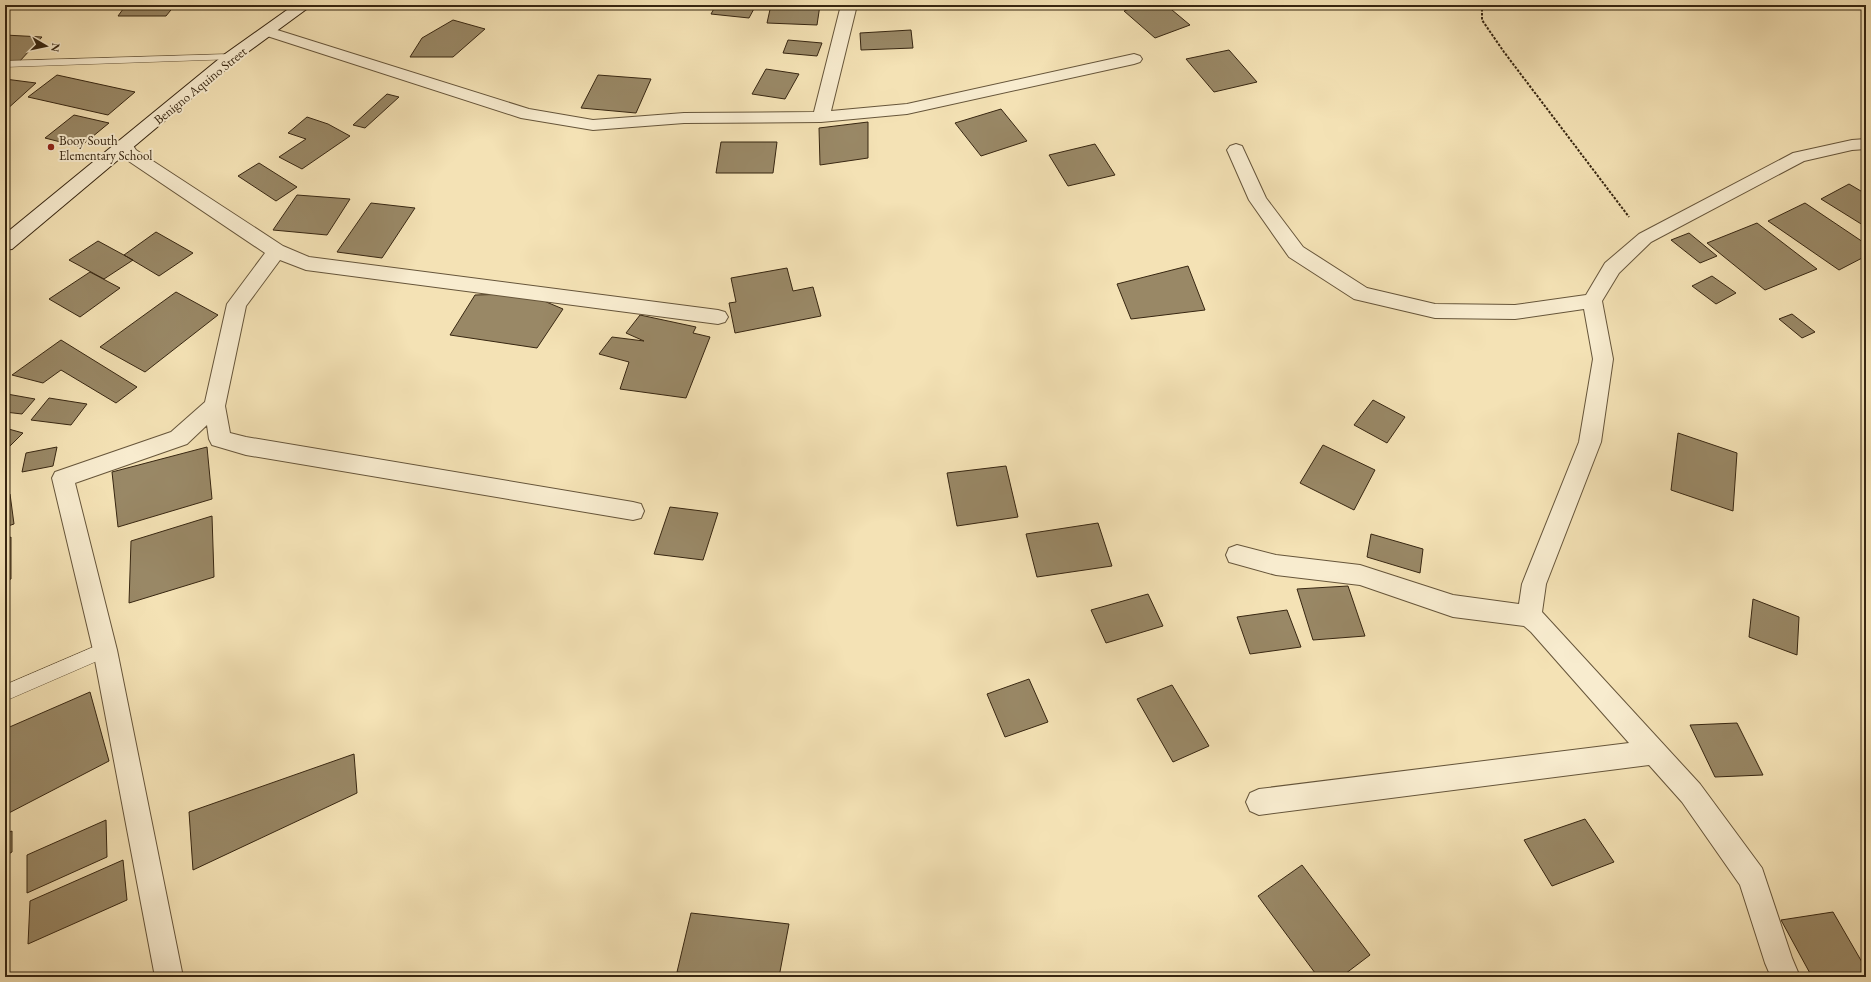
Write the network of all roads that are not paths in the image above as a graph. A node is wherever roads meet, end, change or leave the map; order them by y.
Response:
1 (304, 5) edge
2 (848, 5) edge
3 (269, 32) junction
4 (231, 57) junction
5 (1134, 59) dead end
6 (5, 64) edge
7 (821, 118) junction
8 (1866, 144) edge
9 (124, 145) junction
10 (1236, 150) dead end
11 (5, 244) edge
12 (276, 251) junction
13 (1592, 301) junction
14 (718, 317) dead end
15 (215, 406) junction
16 (633, 511) dead end
17 (1237, 555) dead end
18 (1529, 616) junction
19 (105, 650) junction
20 (5, 693) edge
21 (1655, 752) junction
22 (1260, 802) dead end
23 (170, 977) edge
24 (1786, 977) edge

1 - 3 street, Benigno Aquino Street
2 - 7 street
3 - 4 street, Benigno Aquino Street
3 - 7 street
4 - 6 lane
4 - 9 street, Benigno Aquino Street
5 - 7 street
8 - 13 street
9 - 11 street, Benigno Aquino Street
9 - 12 street
10 - 13 street
12 - 14 street
12 - 15 street
13 - 18 street
15 - 16 street
15 - 19 street
17 - 18 street
18 - 21 street
19 - 20 lane
19 - 23 street
21 - 22 street
21 - 24 street

